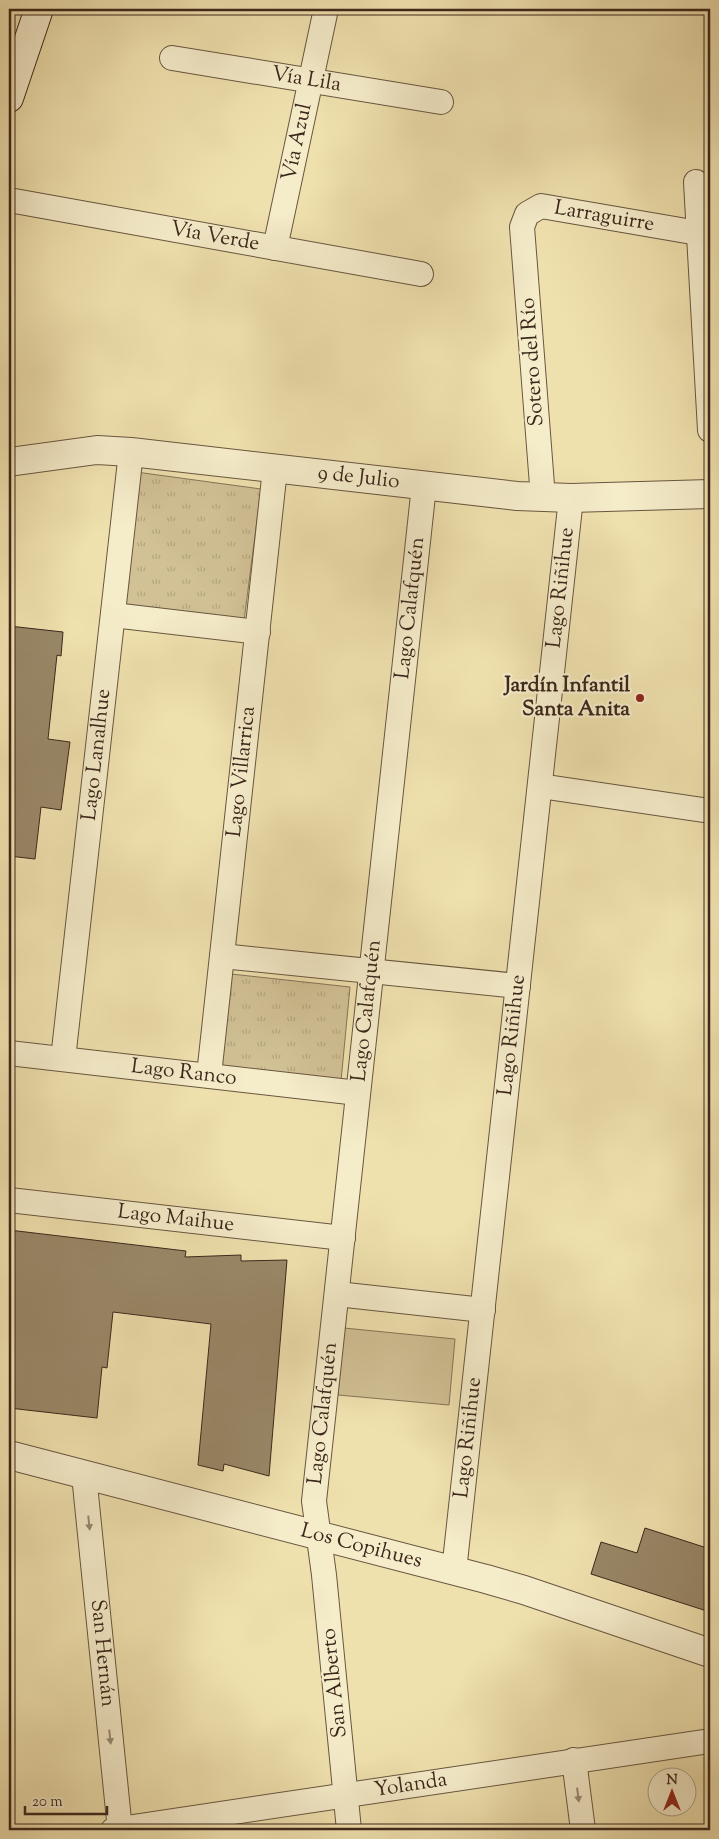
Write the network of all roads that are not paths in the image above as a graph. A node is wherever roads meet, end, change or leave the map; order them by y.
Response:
1 (39, 9) edge
2 (326, 9) edge
3 (17, 47) edge
4 (172, 58) dead end
5 (311, 81) junction
6 (9, 98) edge
7 (440, 102) dead end
8 (696, 182) dead end
9 (9, 200) edge
10 (522, 227) joint
11 (698, 233) junction
12 (275, 248) junction
13 (421, 274) dead end
14 (710, 430) edge
15 (131, 452) junction
16 (9, 462) edge
17 (275, 469) junction
18 (424, 486) junction
19 (710, 494) edge
20 (543, 498) junction
21 (571, 498) junction
22 (113, 615) junction
23 (258, 632) junction
24 (540, 786) junction
25 (710, 811) edge
26 (222, 956) junction
27 (371, 971) junction
28 (518, 986) junction
29 (9, 1053) edge
30 (63, 1059) junction
31 (209, 1075) junction
32 (358, 1093) junction
33 (9, 1200) edge
34 (343, 1238) junction
35 (337, 1294) junction
36 (483, 1310) junction
37 (9, 1455) edge
38 (84, 1475) junction
39 (318, 1536) junction
40 (454, 1571) junction
41 (710, 1653) edge
42 (710, 1741) edge
43 (574, 1760) junction
44 (345, 1795) junction
45 (117, 1830) edge
46 (349, 1830) edge
47 (583, 1830) edge

1 - 3 street
2 - 5 street, Vía Azul
3 - 6 street
4 - 5 street, Vía Lila
5 - 7 street, Vía Lila
5 - 12 street, Vía Azul
8 - 11 street
9 - 12 street, Vía Verde
10 - 11 street, Larraguirre
10 - 20 street, Sotero del Río
11 - 14 street
12 - 13 street, Vía Verde
15 - 16 street, 9 de Julio
15 - 17 street, 9 de Julio
15 - 22 street, Lago Lanalhue
17 - 18 street, 9 de Julio
17 - 23 street, Lago Villarrica
18 - 20 street, 9 de Julio
18 - 27 street, Lago Calafquén
19 - 21 street, 9 de Julio
20 - 21 street, 9 de Julio
21 - 24 street, Lago Riñihue
22 - 23 street
22 - 30 street, Lago Lanalhue
23 - 26 street, Lago Villarrica
24 - 25 street
24 - 28 street, Lago Riñihue
26 - 27 street
26 - 31 street, Lago Villarrica
27 - 28 street
27 - 32 street, Lago Calafquén
28 - 36 street, Lago Riñihue
29 - 30 street, Lago Ranco
30 - 31 street, Lago Ranco
31 - 32 street, Lago Ranco
32 - 34 street, Lago Calafquén
33 - 34 street, Lago Maihue
34 - 35 street, Lago Calafquén
35 - 36 street
35 - 39 street, Lago Calafquén
36 - 40 street, Lago Riñihue
37 - 38 street, Los Copihues
38 - 39 street, Los Copihues
38 -> 45 street, San Hernán
39 - 40 street, Los Copihues
39 - 44 street, San Alberto
40 - 41 street, Los Copihues
42 - 43 street, Yolanda
43 - 44 street, Yolanda
43 -> 47 street
44 - 45 street, Yolanda
44 - 46 street, San Alberto

